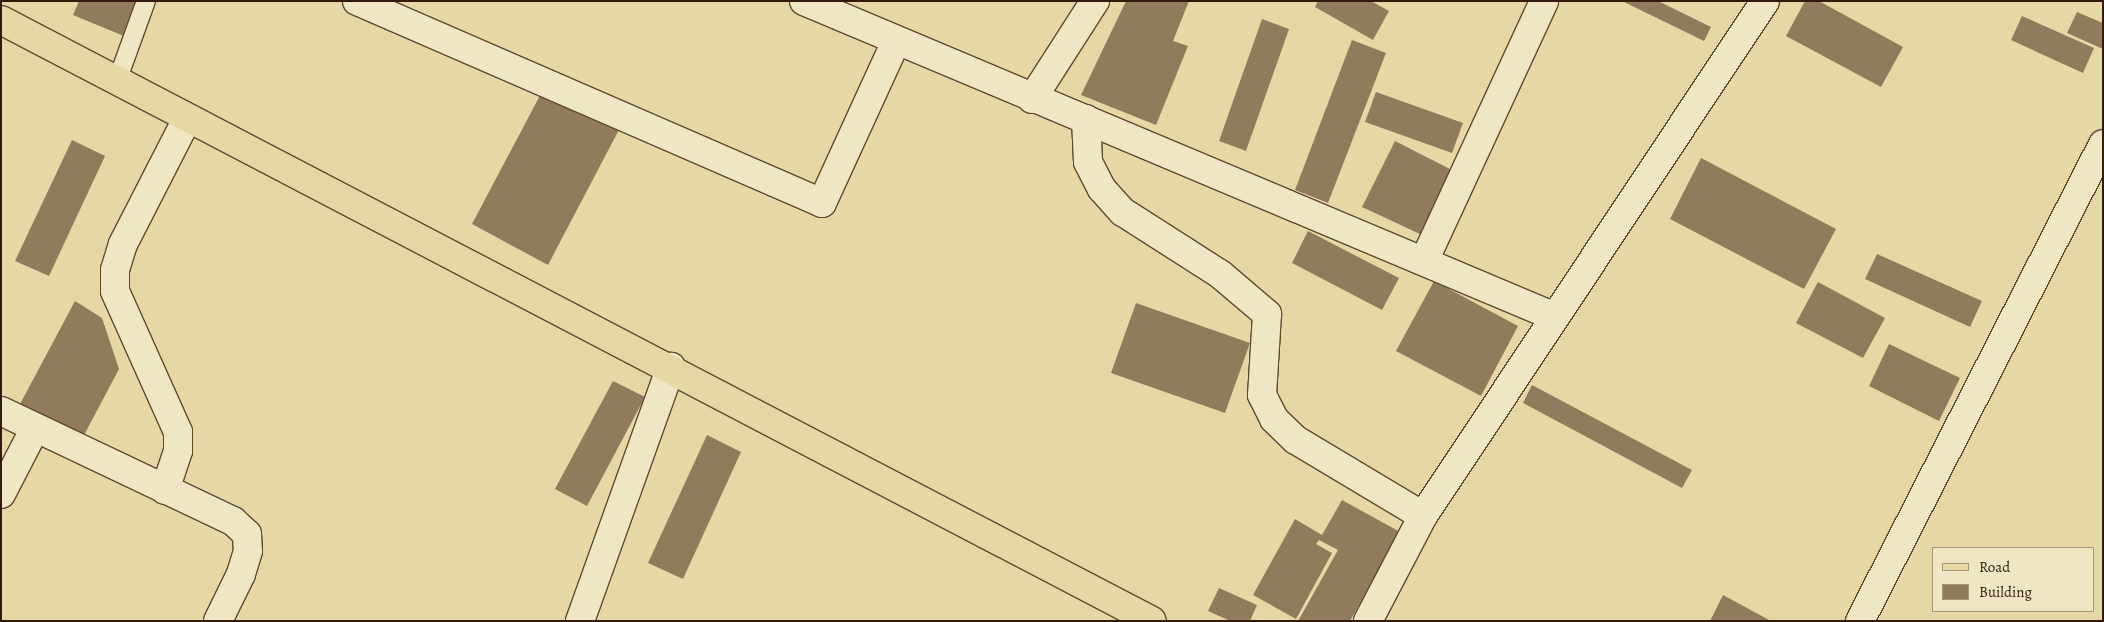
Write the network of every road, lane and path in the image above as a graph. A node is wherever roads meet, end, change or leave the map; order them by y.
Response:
1 (146, 1) edge
2 (357, 1) edge
3 (804, 1) edge
4 (1095, 1) edge
5 (1544, 1) edge
6 (1765, 1) edge
7 (1, 20) edge
8 (896, 41) junction
9 (117, 81) junction
10 (1032, 99) junction
11 (187, 119) junction
12 (1086, 120) junction
13 (2103, 144) edge
14 (1426, 259) junction
15 (1553, 316) junction
16 (671, 367) junction
17 (1, 412) edge
18 (34, 428) junction
19 (165, 490) junction
20 (1, 494) edge
21 (1423, 516) junction
22 (218, 621) edge
23 (580, 621) edge
24 (1152, 621) edge
25 (1368, 621) edge
26 (1860, 621) edge

1 - 9 lane
2 - 8 street
3 - 8 street
4 - 10 street
5 - 14 street
6 - 15 street
7 - 9 main road
8 - 10 street
9 - 11 main road
10 - 12 street
11 - 16 main road
11 - 19 street
12 - 14 street
12 - 21 street
13 - 26 street
14 - 15 street
15 - 21 street
16 - 23 street
16 - 24 main road
17 - 18 street
18 - 19 street
18 - 20 street
19 - 22 street
21 - 25 street

